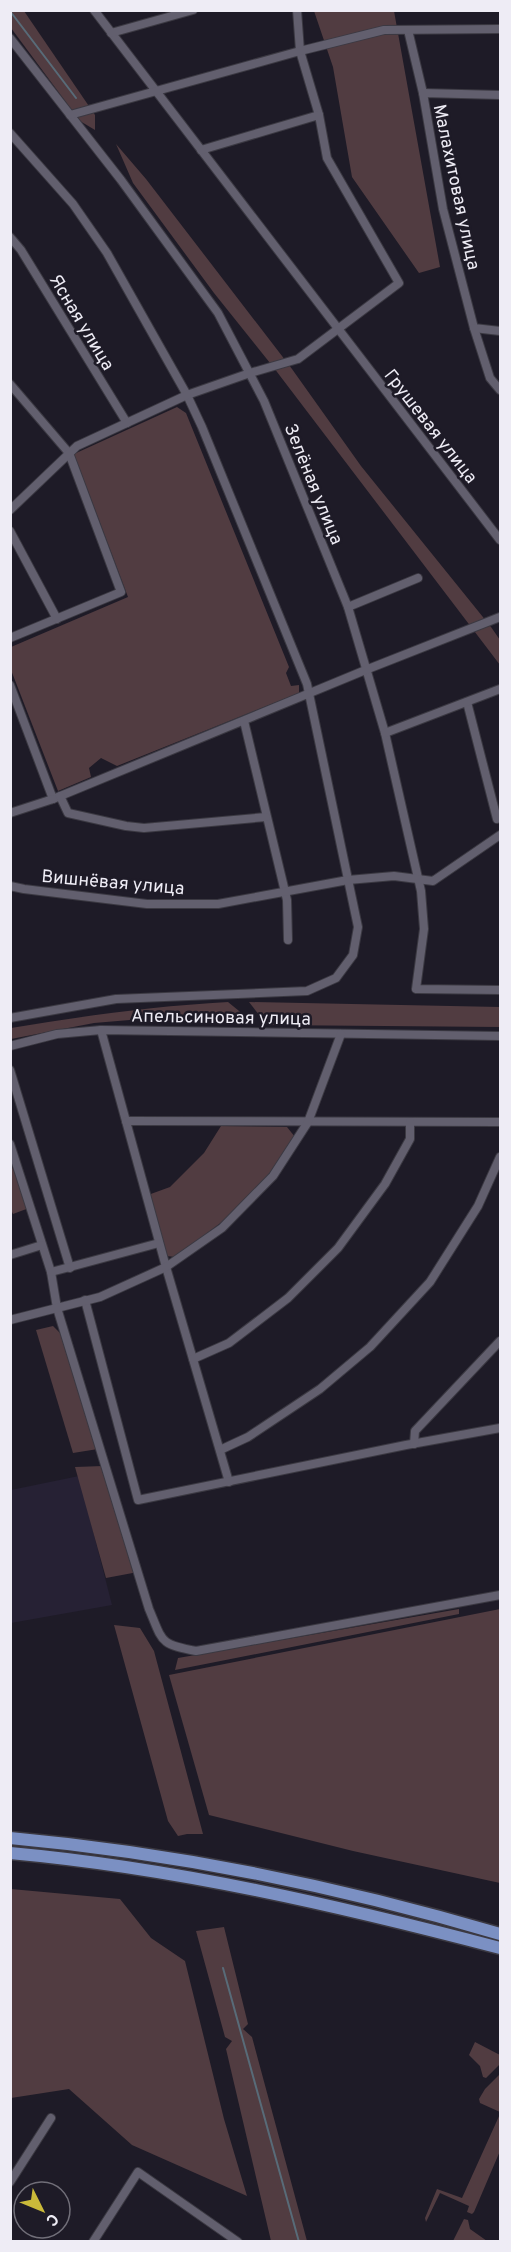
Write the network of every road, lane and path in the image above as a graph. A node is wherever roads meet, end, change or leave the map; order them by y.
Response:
1 (94, 10) edge
2 (297, 10) edge
3 (193, 11) edge
4 (501, 29) edge
5 (408, 30) junction
6 (111, 33) junction
7 (10, 38) edge
8 (300, 51) junction
9 (156, 92) junction
10 (423, 93) junction
11 (501, 95) edge
12 (70, 115) junction
13 (319, 115) junction
14 (10, 133) edge
15 (201, 150) junction
16 (10, 237) edge
17 (474, 328) junction
18 (339, 330) junction
19 (501, 331) edge
20 (250, 373) junction
21 (10, 384) edge
22 (501, 390) edge
23 (187, 395) junction
24 (127, 423) junction
25 (69, 453) junction
26 (10, 510) edge
27 (10, 531) edge
28 (501, 540) edge
29 (418, 578) dead end
30 (348, 607) junction
31 (501, 617) edge
32 (57, 619) junction
33 (10, 638) edge
34 (368, 669) junction
35 (10, 685) edge
36 (501, 689) edge
37 (309, 695) junction
38 (467, 702) junction
39 (244, 721) junction
40 (385, 733) junction
41 (56, 797) junction
42 (10, 813) edge
43 (266, 817) junction
44 (497, 819) dead end
45 (501, 835) edge
46 (348, 880) junction
47 (418, 880) junction
48 (10, 886) edge
49 (284, 892) junction
50 (288, 940) dead end
51 (501, 990) edge
52 (10, 1018) edge
53 (101, 1030) junction
54 (341, 1034) junction
55 (501, 1036) edge
56 (10, 1046) edge
57 (10, 1070) edge
58 (126, 1121) junction
59 (308, 1122) junction
60 (410, 1122) junction
61 (501, 1122) edge
62 (10, 1144) edge
63 (501, 1157) edge
64 (159, 1243) junction
65 (42, 1245) junction
66 (10, 1255) edge
67 (166, 1267) junction
68 (70, 1268) junction
69 (51, 1272) junction
70 (85, 1300) junction
71 (57, 1308) junction
72 (10, 1320) edge
73 (501, 1341) edge
74 (193, 1359) junction
75 (501, 1428) edge
76 (414, 1444) junction
77 (220, 1450) junction
78 (229, 1482) junction
79 (501, 1595) edge
80 (10, 1838) edge
81 (10, 1852) edge
82 (317, 1886) junction
83 (312, 1903) junction
84 (501, 1934) edge
85 (501, 1948) edge
86 (51, 2118) dead end
87 (10, 2182) edge
88 (93, 2241) edge
89 (238, 2241) edge

1 - 6 street, Грушевая улица
2 - 8 street
3 - 6 street
4 - 5 street
5 - 8 street
5 - 10 street
6 - 9 street, Грушевая улица
7 - 12 street, Зелёная улица
8 - 9 street
8 - 13 street
9 - 12 street
9 - 15 street, Грушевая улица
10 - 11 street, Малахитовая улица
10 - 17 street, Малахитовая улица
12 - 20 street, Зелёная улица
13 - 15 street
13 - 18 street
14 - 23 street
15 - 18 street, Грушевая улица
16 - 24 street, Ясная улица
17 - 19 street
17 - 22 street, Малахитовая улица
18 - 20 street
18 - 28 street, Грушевая улица
20 - 23 street
20 - 30 street, Зелёная улица
21 - 25 street
23 - 24 street
23 - 37 street
24 - 25 street
25 - 26 street
25 - 32 street
27 - 32 street
29 - 30 street
30 - 34 street, Зелёная улица
31 - 34 street
32 - 33 street
34 - 37 street
34 - 40 street, Зелёная улица
35 - 41 street
36 - 38 street
37 - 39 street
37 - 46 street
38 - 40 street
38 - 44 street
39 - 41 street
39 - 43 street
40 - 47 street, Зелёная улица
41 - 42 street
41 - 43 street
43 - 49 street
45 - 47 street
46 - 47 street, Вишнёвая улица
46 - 49 street, Вишнёвая улица
46 - 52 street
47 - 51 street, Зелёная улица
48 - 49 street, Вишнёвая улица
49 - 50 street
53 - 54 street, Апельсиновая улица
53 - 56 street, Апельсиновая улица
53 - 58 street
54 - 55 street, Апельсиновая улица
54 - 59 street
57 - 68 street
58 - 59 street
58 - 64 street
59 - 60 street
59 - 67 street
60 - 61 street
60 - 74 street
62 - 65 street
63 - 77 street
64 - 67 street
64 - 68 street
65 - 66 street
65 - 69 street
67 - 70 street
67 - 74 street
68 - 69 street
69 - 71 street
70 - 71 street
70 - 78 street
71 - 72 street
71 - 79 street
73 - 76 street
74 - 77 street
75 - 76 street
76 - 78 street
77 - 78 street
80 - 82 main road
81 - 83 main road
82 - 83 main road
82 - 84 main road
83 - 85 main road
86 - 87 street
88 - 89 street

